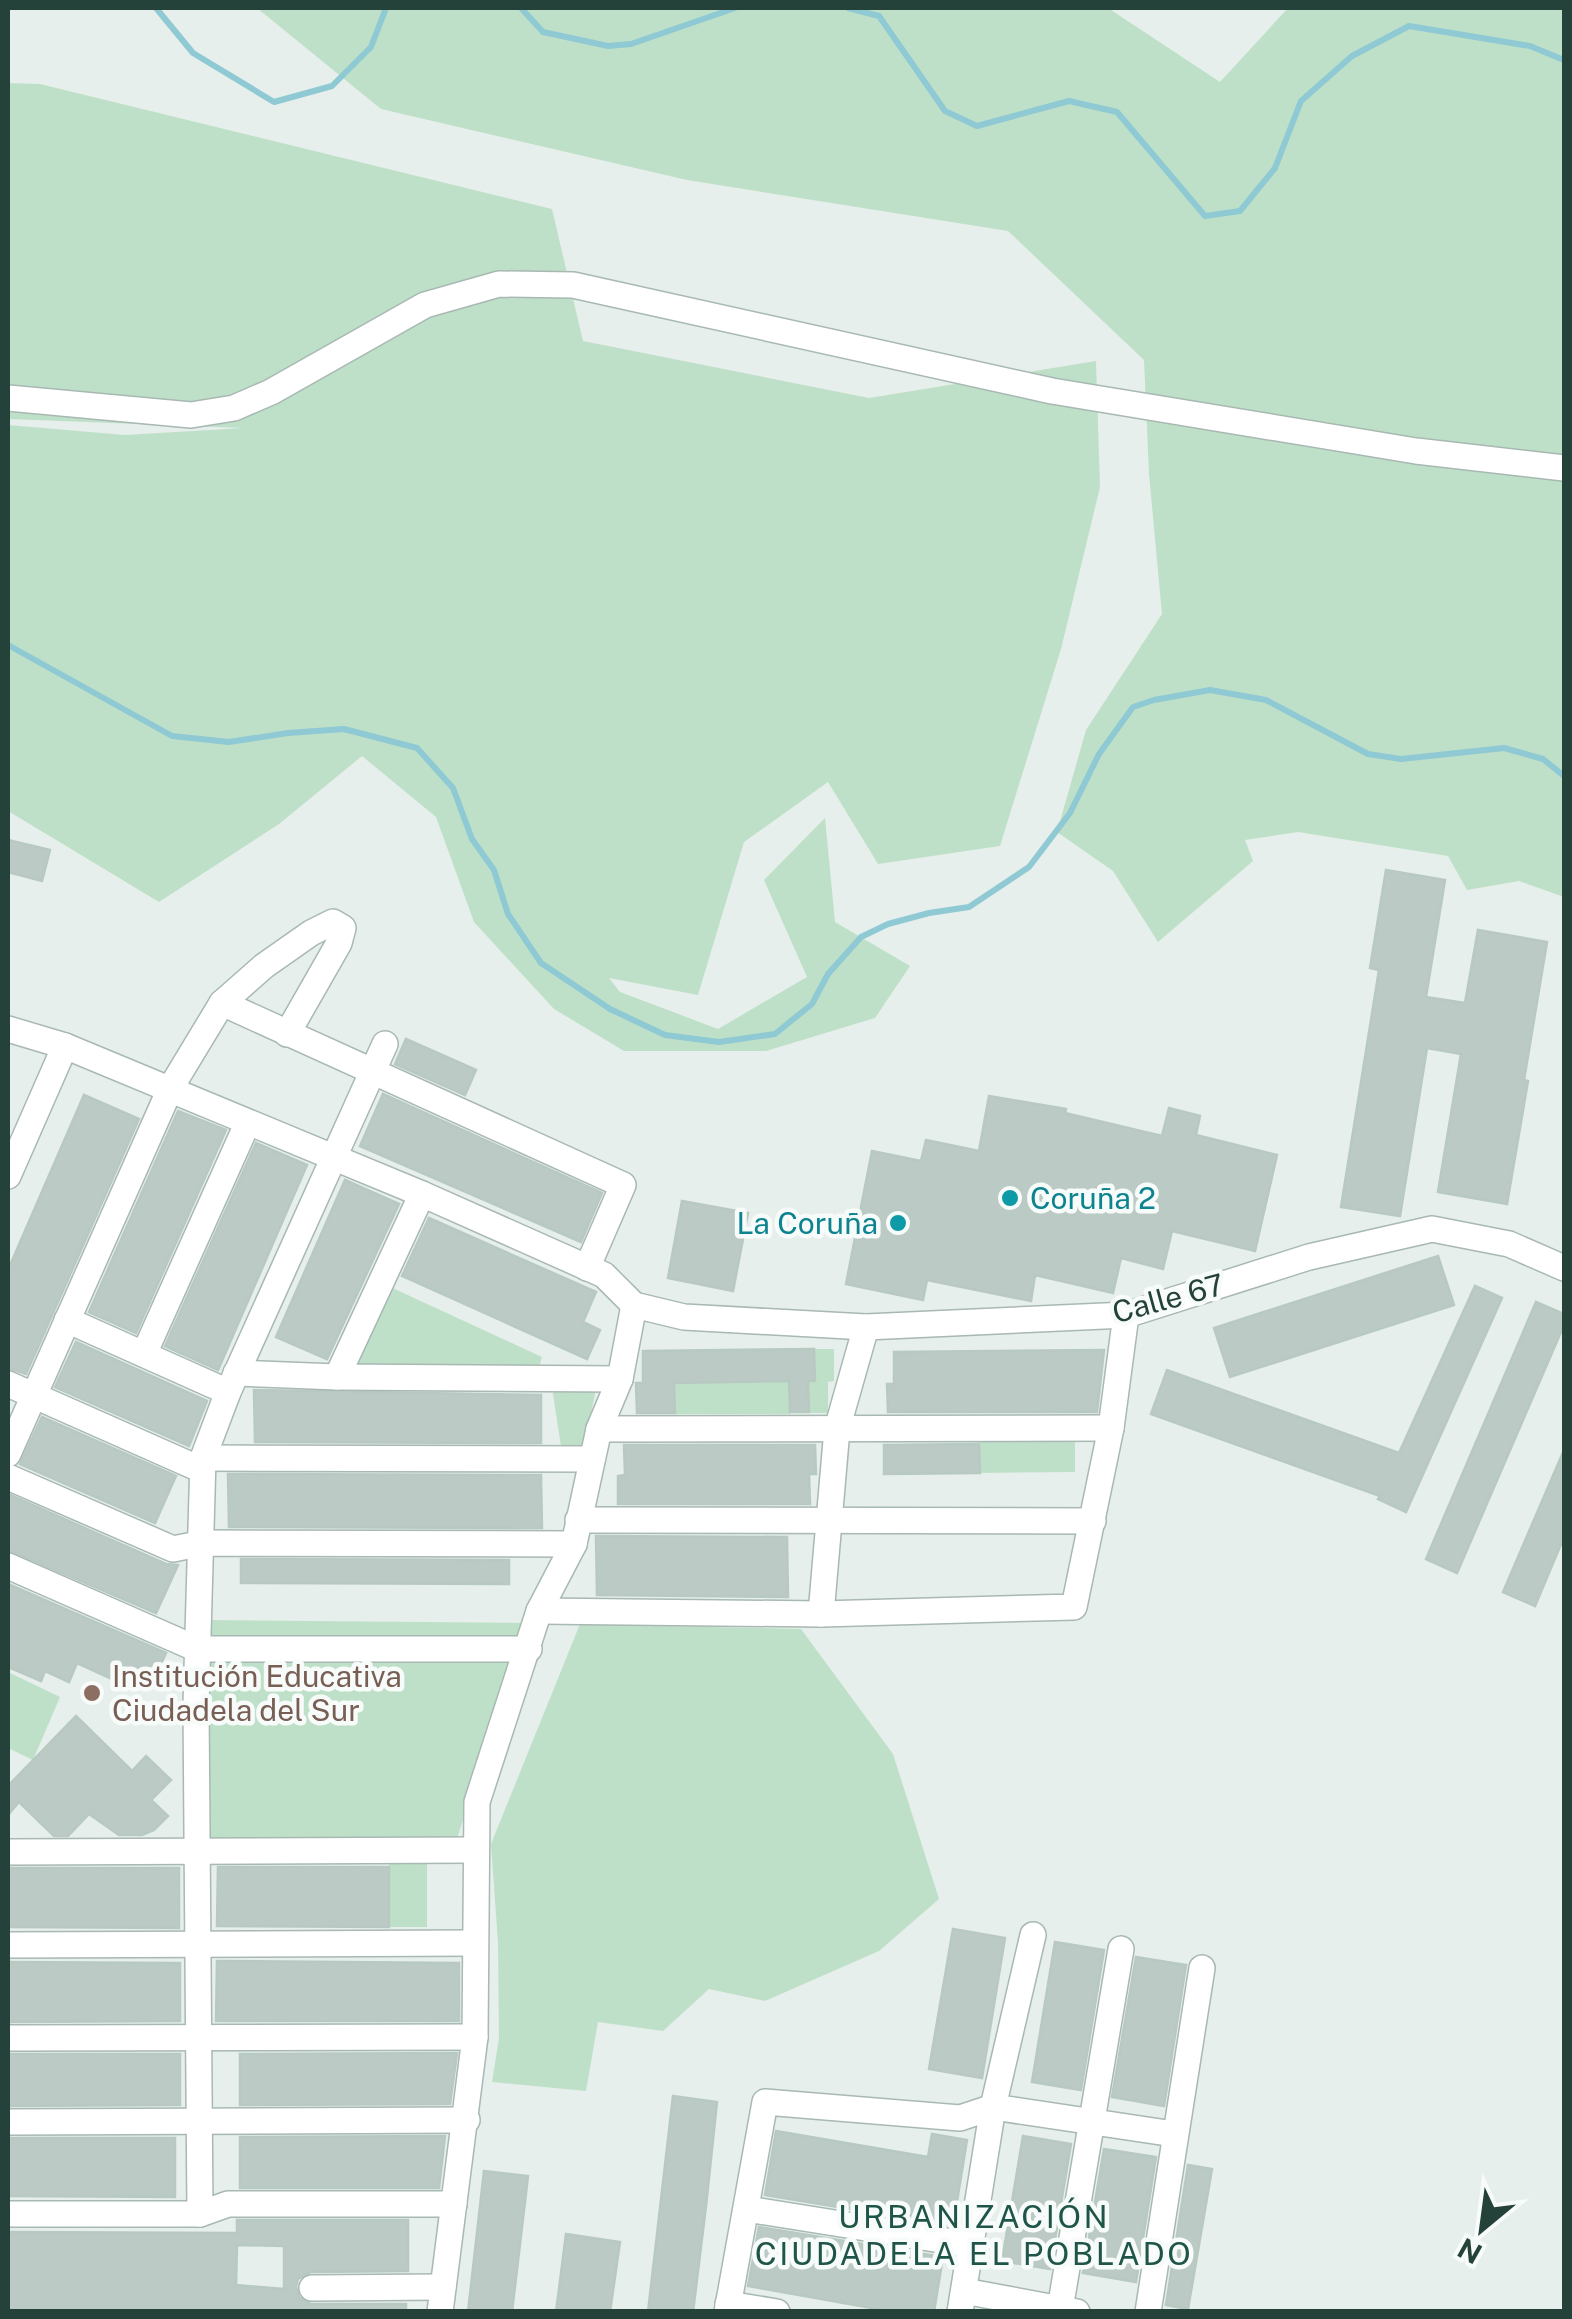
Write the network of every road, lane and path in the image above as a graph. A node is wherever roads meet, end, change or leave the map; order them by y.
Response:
1 (8, 398) edge
2 (1564, 468) edge
3 (222, 1003) junction
4 (8, 1028) edge
5 (287, 1034) junction
6 (385, 1044) dead end
7 (65, 1046) junction
8 (372, 1072) junction
9 (170, 1088) junction
10 (247, 1124) junction
11 (332, 1158) junction
12 (8, 1176) edge
13 (422, 1194) junction
14 (587, 1268) junction
15 (1564, 1268) edge
16 (634, 1305) junction
17 (1126, 1315) junction
18 (67, 1320) junction
19 (866, 1327) junction
20 (144, 1354) junction
21 (337, 1377) junction
22 (620, 1378) junction
23 (232, 1383) junction
24 (8, 1384) edge
25 (33, 1396) junction
26 (1111, 1428) junction
27 (600, 1429) junction
28 (837, 1429) junction
29 (8, 1454) edge
30 (592, 1459) junction
31 (203, 1464) junction
32 (8, 1477) edge
33 (1093, 1521) junction
34 (830, 1522) junction
35 (576, 1532) junction
36 (203, 1543) junction
37 (8, 1566) edge
38 (539, 1611) junction
39 (821, 1614) junction
40 (197, 1649) junction
41 (529, 1649) junction
42 (476, 1850) junction
43 (8, 1852) edge
44 (198, 1853) junction
45 (1032, 1935) dead end
46 (475, 1943) junction
47 (198, 1944) junction
48 (8, 1945) edge
49 (1121, 1949) dead end
50 (1202, 1968) dead end
51 (475, 2037) junction
52 (8, 2038) edge
53 (199, 2039) junction
54 (993, 2107) junction
55 (467, 2120) junction
56 (1092, 2121) junction
57 (8, 2122) edge
58 (199, 2123) junction
59 (1174, 2134) junction
60 (454, 2204) junction
61 (747, 2209) junction
62 (8, 2214) edge
63 (200, 2214) junction
64 (972, 2245) junction
65 (312, 2288) dead end
66 (442, 2299) edge
67 (962, 2301) edge
68 (727, 2308) edge
69 (1069, 2310) edge
70 (777, 2312) edge
71 (1148, 2312) edge

1 - 2 street
3 - 5 street
3 - 5 street
3 - 9 street
4 - 7 street
5 - 8 street
6 - 8 street
7 - 9 street
7 - 12 street
8 - 11 street
8 - 14 street
9 - 10 street
9 - 18 street
10 - 11 street
10 - 20 street
11 - 13 street
11 - 23 street
13 - 14 street
13 - 21 street
14 - 16 street
15 - 17 street, Calle 67
16 - 19 street, Calle 67
16 - 22 street
17 - 19 street, Calle 67
17 - 26 street
18 - 20 street
18 - 25 street
19 - 28 street
20 - 23 street
21 - 22 street
21 - 23 street
22 - 27 street
23 - 31 street
24 - 25 street
25 - 29 street
25 - 31 street
26 - 28 street
26 - 33 street
27 - 28 street
27 - 30 street
28 - 34 street
30 - 31 street
30 - 35 street
31 - 36 street
32 - 36 street
33 - 34 street
33 - 39 street
34 - 35 street
34 - 39 street
35 - 36 street
35 - 38 street
36 - 40 street
37 - 40 street
38 - 39 street
38 - 41 street
40 - 41 street
40 - 44 street
41 - 42 street
42 - 44 street
42 - 46 street
43 - 44 street
44 - 47 street
45 - 54 street
46 - 47 street
46 - 51 street
47 - 48 street
47 - 53 street
49 - 56 street
50 - 59 street
51 - 53 street
51 - 55 street
52 - 53 street
53 - 58 street
54 - 56 street
54 - 61 street
54 - 64 street
55 - 58 street
55 - 60 street
56 - 59 street
56 - 69 street
57 - 58 street
58 - 63 street
59 - 71 street
60 - 63 street
60 - 66 street
61 - 64 street
61 - 68 street
62 - 63 street
64 - 67 street
65 - 66 street
67 - 69 street
68 - 70 street

